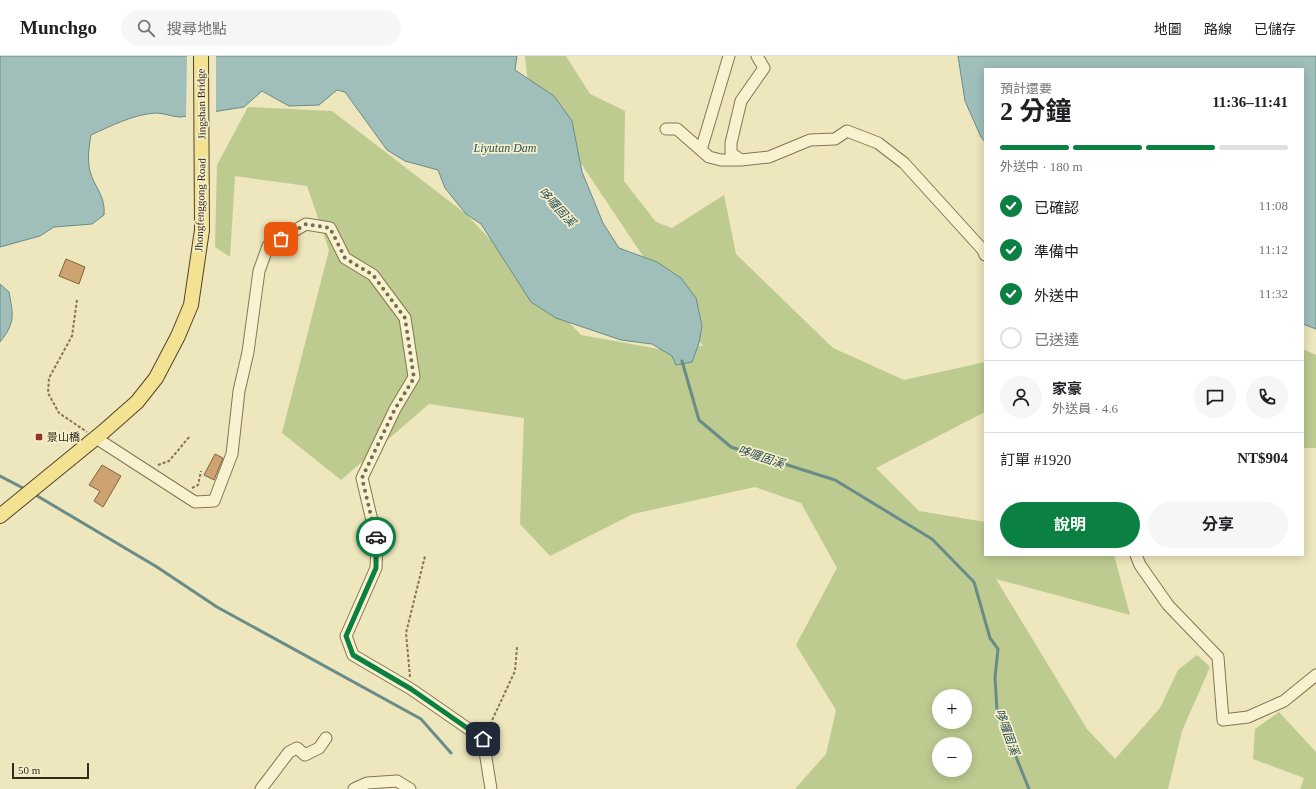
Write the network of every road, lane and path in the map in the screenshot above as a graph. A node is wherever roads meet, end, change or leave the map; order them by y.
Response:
1 (201, 56) edge
2 (729, 56) edge
3 (757, 56) edge
4 (666, 129) dead end
5 (701, 150) junction
6 (202, 151) joint
7 (741, 160) junction
8 (984, 250) edge
9 (78, 300) dead end
10 (190, 436) dead end
11 (96, 438) junction
12 (144, 469) junction
13 (202, 471) dead end
14 (180, 492) junction
15 (0, 516) edge
16 (424, 556) dead end
17 (1136, 556) edge
18 (517, 646) dead end
19 (1316, 675) edge
20 (411, 689) junction
21 (326, 738) dead end
22 (483, 739) junction
23 (260, 789) edge
24 (354, 789) edge
25 (410, 789) edge
26 (491, 789) edge

1 - 6 main road, Jingshan Bridge
2 - 5 lane
3 - 7 lane
4 - 5 lane
5 - 7 lane
6 - 11 main road, Jhongfenggong Road
7 - 8 lane
9 - 11 path
10 - 12 path
11 - 12 lane
11 - 15 main road, Jhongfenggong Road
12 - 14 lane
13 - 14 path
14 - 20 lane
16 - 20 path
17 - 19 lane
18 - 22 path
20 - 22 lane
21 - 23 lane
22 - 26 lane
24 - 25 lane

